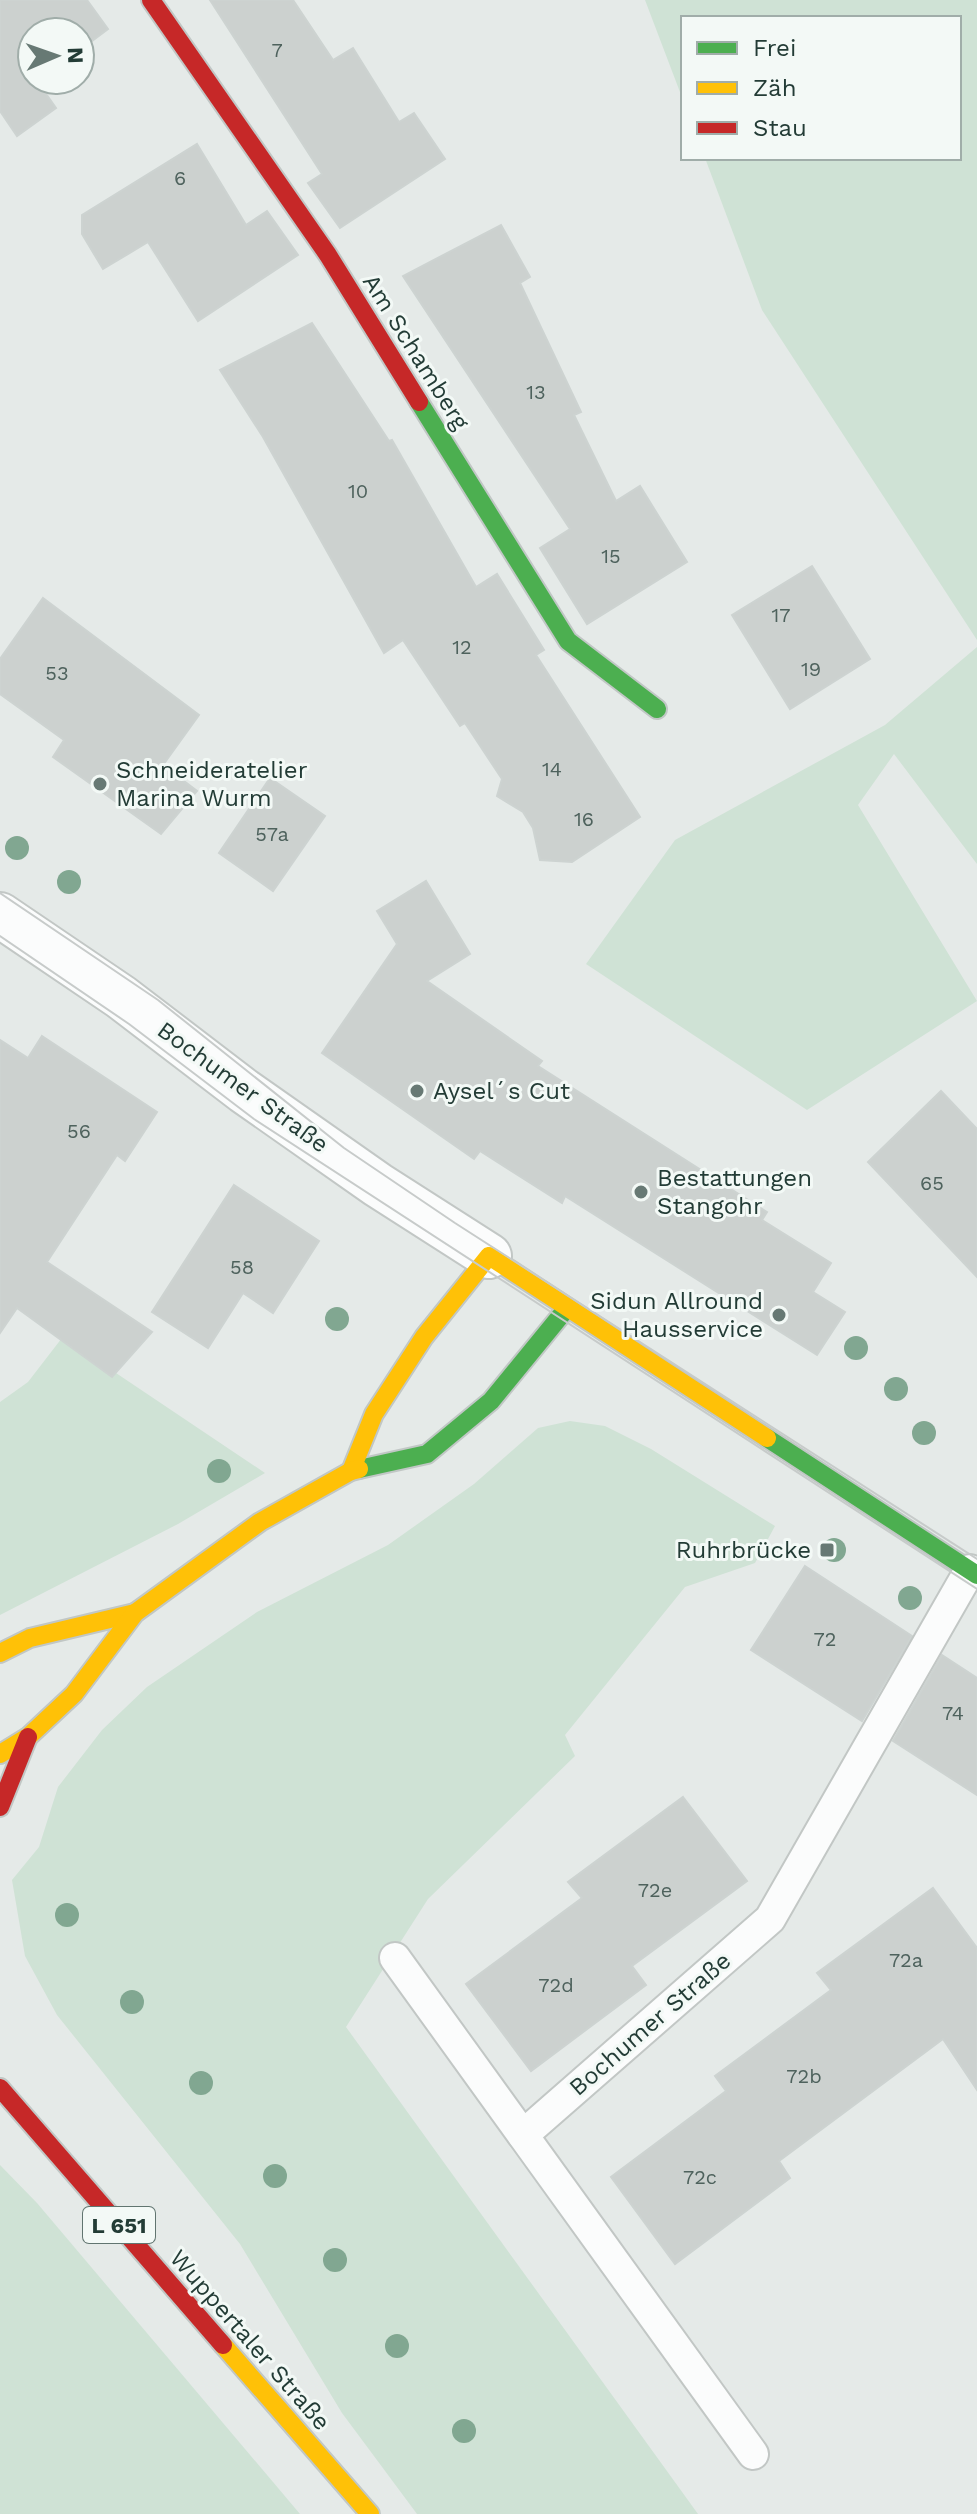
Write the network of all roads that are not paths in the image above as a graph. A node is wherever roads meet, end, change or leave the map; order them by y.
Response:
1 (151, 0) edge
2 (657, 709) dead end
3 (0, 915) edge
4 (489, 1256) junction
5 (567, 1308) junction
6 (351, 1471) junction
7 (973, 1573) edge
8 (135, 1613) junction
9 (0, 1653) edge
10 (28, 1737) junction
11 (0, 1754) edge
12 (0, 1807) edge
13 (395, 1958) dead end
14 (0, 2088) edge
15 (523, 2135) junction
16 (753, 2454) dead end
17 (370, 2514) edge

1 - 2 street, Am Schamberg
3 - 4 street, Bochumer Straße
4 - 5 street, Bochumer Straße
4 - 6 street
5 - 6 street
5 - 7 street, Bochumer Straße
6 - 8 street
7 - 15 lane, Bochumer Straße
8 - 9 street
8 - 10 street
10 - 11 street
10 - 12 street
13 - 15 lane
14 - 17 street, Wuppertaler Straße / L 651
15 - 16 lane

